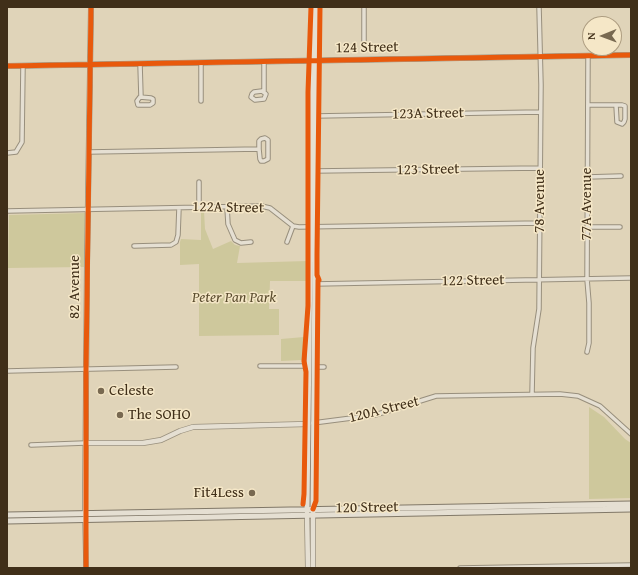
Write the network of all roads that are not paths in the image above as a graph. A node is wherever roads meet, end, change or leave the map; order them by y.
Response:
1 (91, 7) edge
2 (313, 7) edge
3 (317, 7) edge
4 (364, 7) edge
5 (539, 7) edge
6 (364, 41) dead end
7 (588, 56) joint
8 (540, 57) junction
9 (314, 60) junction
10 (264, 62) junction
11 (201, 63) junction
12 (140, 64) junction
13 (90, 65) junction
14 (7, 66) edge
15 (23, 66) junction
16 (264, 91) dead end
17 (142, 97) junction
18 (201, 101) dead end
19 (311, 101) junction
20 (588, 105) junction
21 (616, 105) junction
22 (540, 112) junction
23 (316, 116) junction
24 (259, 149) junction
25 (89, 152) junction
26 (7, 153) edge
27 (311, 157) junction
28 (540, 168) junction
29 (315, 171) junction
30 (621, 176) dead end
31 (587, 177) junction
32 (199, 182) dead end
33 (198, 207) junction
34 (228, 207) junction
35 (179, 208) junction
36 (88, 209) junction
37 (7, 211) edge
38 (540, 223) junction
39 (293, 226) junction
40 (312, 227) junction
41 (587, 227) junction
42 (620, 227) dead end
43 (251, 242) dead end
44 (287, 242) dead end
45 (134, 246) dead end
46 (631, 278) edge
47 (587, 279) junction
48 (540, 280) junction
49 (315, 284) junction
50 (587, 352) dead end
51 (260, 366) dead end
52 (176, 367) dead end
53 (311, 367) junction
54 (324, 367) dead end
55 (86, 370) junction
56 (7, 371) edge
57 (532, 394) junction
58 (311, 424) junction
59 (631, 434) edge
60 (85, 443) junction
61 (31, 445) dead end
62 (631, 504) edge
63 (585, 505) junction
64 (495, 509) junction
65 (631, 509) edge
66 (567, 510) junction
67 (205, 511) junction
68 (188, 512) junction
69 (310, 512) junction
70 (7, 515) edge
71 (85, 516) junction
72 (177, 517) junction
73 (194, 517) junction
74 (7, 520) edge
75 (631, 565) edge
76 (533, 567) edge
77 (582, 567) edge
78 (86, 568) edge
79 (308, 568) edge
80 (313, 568) edge
81 (460, 568) edge
82 (478, 568) edge

1 - 13 street, 82 Avenue
2 - 9 main road
3 - 9 main road
4 - 6 street
5 - 8 street, 78 Avenue
7 - 8 street, 124 Street
7 - 20 street, 77A Avenue
8 - 9 street, 124 Street
8 - 22 street, 78 Avenue
9 - 10 street, 124 Street
9 - 19 main road
9 - 23 main road
10 - 11 street, 124 Street
10 - 16 street
11 - 12 street, 124 Street
11 - 18 street
12 - 13 street, 124 Street
12 - 17 street
13 - 15 street, 124 Street
13 - 25 street, 82 Avenue
14 - 15 street, 124 Street
15 - 26 street
17 - 17 street
19 - 23 main road
19 - 27 main road
20 - 21 street
20 - 31 street, 77A Avenue
21 - 21 street
22 - 23 street, 123A Street
22 - 28 street, 78 Avenue
23 - 29 main road
24 - 24 street
24 - 25 street
25 - 36 street, 82 Avenue
27 - 29 main road
27 - 40 main road
28 - 29 street, 123 Street
28 - 38 street, 78 Avenue
29 - 40 main road
30 - 31 street
31 - 41 street, 77A Avenue
32 - 33 street
33 - 34 street, 122A Street
33 - 35 street, 122A Street
34 - 39 street, 122A Street
34 - 43 street
35 - 36 street, 122A Street
35 - 45 street
36 - 37 street, 122A Street
36 - 55 street, 82 Avenue
38 - 40 street
38 - 48 street, 78 Avenue
39 - 40 street
39 - 44 street
40 - 49 main road
40 - 53 main road
41 - 42 street
41 - 47 street, 77A Avenue
46 - 47 street, 122 Street
47 - 48 street, 122 Street
47 - 50 street, 77A Avenue
48 - 49 street, 122 Street
48 - 57 street, 78 Avenue
49 - 53 main road
51 - 53 street
52 - 55 street
53 - 54 street
53 - 58 main road
53 - 58 main road
55 - 56 street
55 - 60 street, 82 Avenue
57 - 58 street, 120A Street
57 - 59 street, 120A Street
58 - 60 street, 120A Street
58 - 69 main road
60 - 61 street, 120A Street
60 - 71 street, 82 Avenue
62 - 63 main road, 120 Street
63 - 64 main road, 120 Street
63 - 66 main road
64 - 66 main road, 120 Street
64 - 69 main road, 120 Street
64 - 69 main road, 120 Street
65 - 66 main road, 120 Street
67 - 68 main road, 120 Street
67 - 69 main road, 120 Street
67 - 73 main road
68 - 71 main road, 120 Street
68 - 72 main road
69 - 73 main road, 120 Street
69 - 79 street
69 - 80 street
70 - 71 main road, 120 Street
71 - 72 main road, 120 Street
71 - 74 main road, 120 Street
71 - 78 street, 82 Avenue
72 - 73 main road, 120 Street
75 - 77 street
76 - 77 street
76 - 82 street
81 - 82 street

